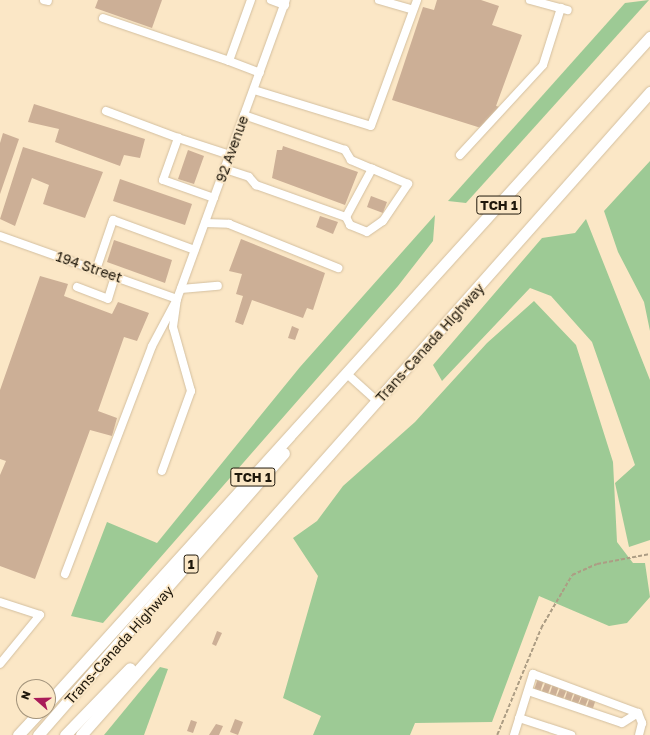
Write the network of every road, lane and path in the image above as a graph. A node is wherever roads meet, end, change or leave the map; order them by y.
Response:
1 (251, 0) edge
2 (271, 0) edge
3 (379, 0) edge
4 (417, 0) edge
5 (530, 0) edge
6 (285, 2) edge
7 (413, 10) junction
8 (103, 18) dead end
9 (650, 37) edge
10 (229, 61) junction
11 (260, 73) junction
12 (254, 90) junction
13 (650, 92) edge
14 (106, 111) dead end
15 (244, 115) junction
16 (178, 138) junction
17 (230, 155) junction
18 (460, 155) dead end
19 (225, 169) junction
20 (372, 169) junction
21 (214, 198) junction
22 (346, 216) junction
23 (205, 223) junction
24 (0, 236) edge
25 (195, 250) junction
26 (338, 268) dead end
27 (96, 270) junction
28 (115, 276) junction
29 (218, 286) dead end
30 (77, 287) dead end
31 (181, 289) junction
32 (178, 299) junction
33 (347, 374) junction
34 (336, 386) junction
35 (378, 402) junction
36 (162, 472) dead end
37 (650, 554) edge
38 (65, 574) dead end
39 (206, 591) junction
40 (0, 602) edge
41 (0, 664) edge
42 (528, 691) junction
43 (56, 694) edge
44 (638, 713) junction
45 (519, 718) junction
46 (33, 719) edge
47 (18, 735) edge
48 (38, 735) edge
49 (65, 735) edge
50 (81, 735) edge
51 (497, 735) edge
52 (514, 735) edge
53 (571, 735) edge
54 (639, 735) edge

1 - 10 street
2 - 6 street
3 - 7 street
4 - 7 street
5 - 18 street
6 - 11 street, 92 Avenue
7 - 12 street
8 - 10 street
9 - 33 highway, Trans-Canada Highway / TCH 1
10 - 11 street
11 - 12 street, 92 Avenue
12 - 15 street, 92 Avenue
13 - 35 highway, Trans-Canada Highway / TCH 1
14 - 16 street
15 - 17 street, 92 Avenue
15 - 20 street
16 - 17 street
16 - 21 street
17 - 19 street, 92 Avenue
19 - 21 street, 92 Avenue
19 - 22 street
20 - 22 street
20 - 22 street
21 - 23 street, 92 Avenue
23 - 25 street, 92 Avenue
23 - 26 street
24 - 27 street, 194 Street
25 - 27 street
25 - 31 street, 92 Avenue
27 - 28 street, 194 Street
28 - 30 street
28 - 32 street, 194 Street
29 - 31 street
31 - 32 street, 92 Avenue
32 - 36 street
32 - 38 street
33 - 34 highway, Trans-Canada Highway / TCH 1
33 - 35 street
34 - 43 highway, Trans-Canada Highway / TCH 1
34 - 48 highway, Trans-Canada Highway / 1
35 - 39 highway, Trans-Canada Highway / TCH 1
37 - 51 path
39 - 49 highway, Trans-Canada Highway / 1
39 - 50 highway, Trans-Canada Highway / TCH 1
40 - 41 street
42 - 44 street
42 - 44 street
42 - 45 street
44 - 54 street
45 - 52 street
45 - 53 street
46 - 47 highway

